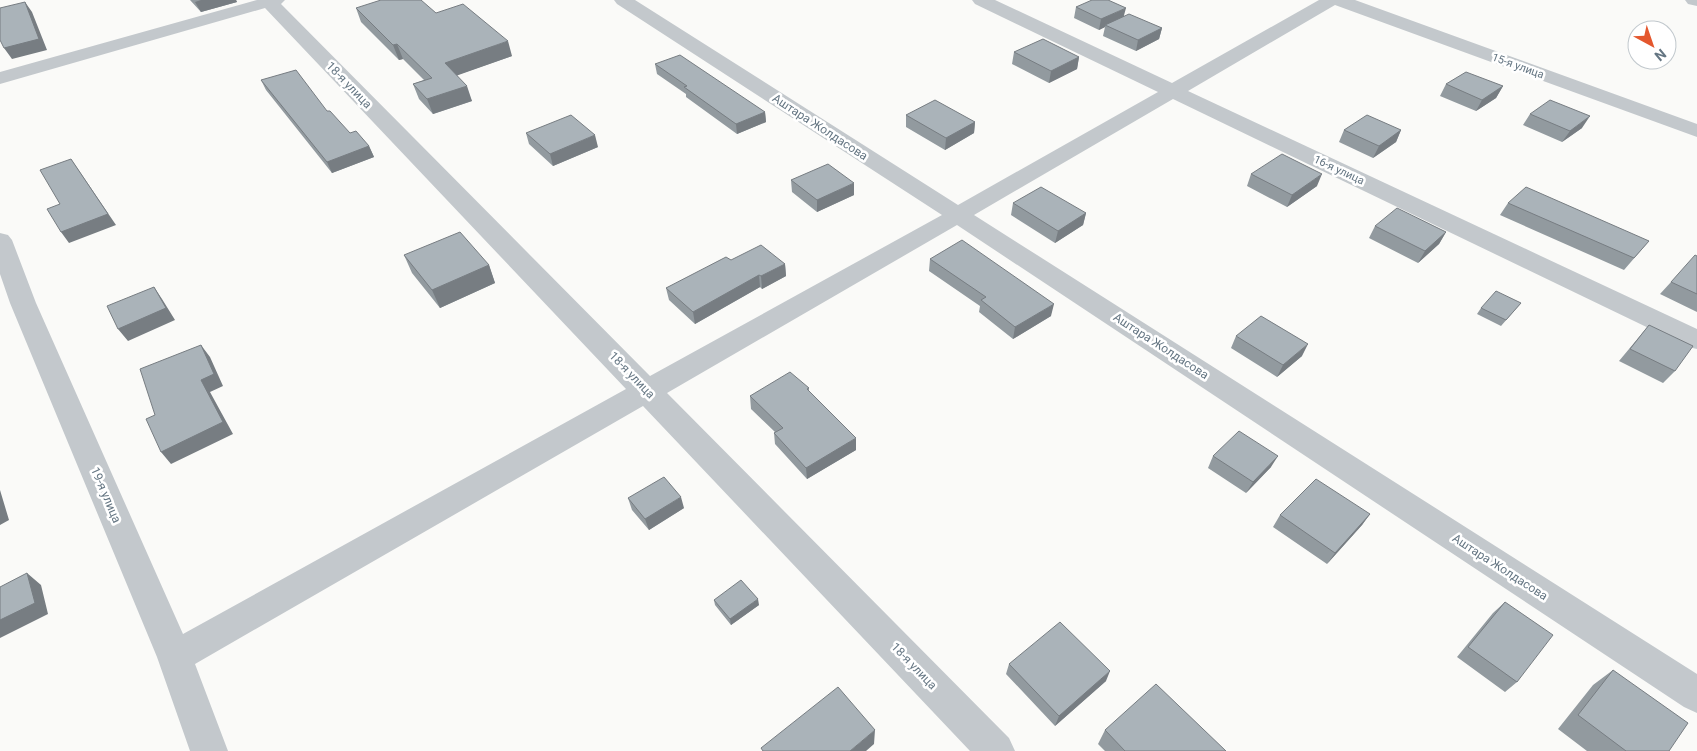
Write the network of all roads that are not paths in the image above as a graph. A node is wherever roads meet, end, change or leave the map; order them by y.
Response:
1 (623, 0) edge
2 (981, 0) edge
3 (1331, 0) edge
4 (1339, 0) edge
5 (270, 1) edge
6 (0, 78) edge
7 (1172, 91) junction
8 (1697, 131) edge
9 (958, 215) junction
10 (0, 240) edge
11 (1697, 340) edge
12 (646, 389) junction
13 (176, 657) junction
14 (1697, 695) edge
15 (209, 751) edge
16 (996, 751) edge

1 - 9 street, Аштара Жолдасова
2 - 7 street, 16-я улица
3 - 7 street
4 - 8 street, 15-я улица
5 - 6 street
5 - 12 street, 18-я улица
7 - 9 street
7 - 11 street, 16-я улица
9 - 12 street
9 - 14 street, Аштара Жолдасова
10 - 13 street, 19-я улица
12 - 13 street
12 - 16 street, 18-я улица
13 - 15 street, 19-я улица

